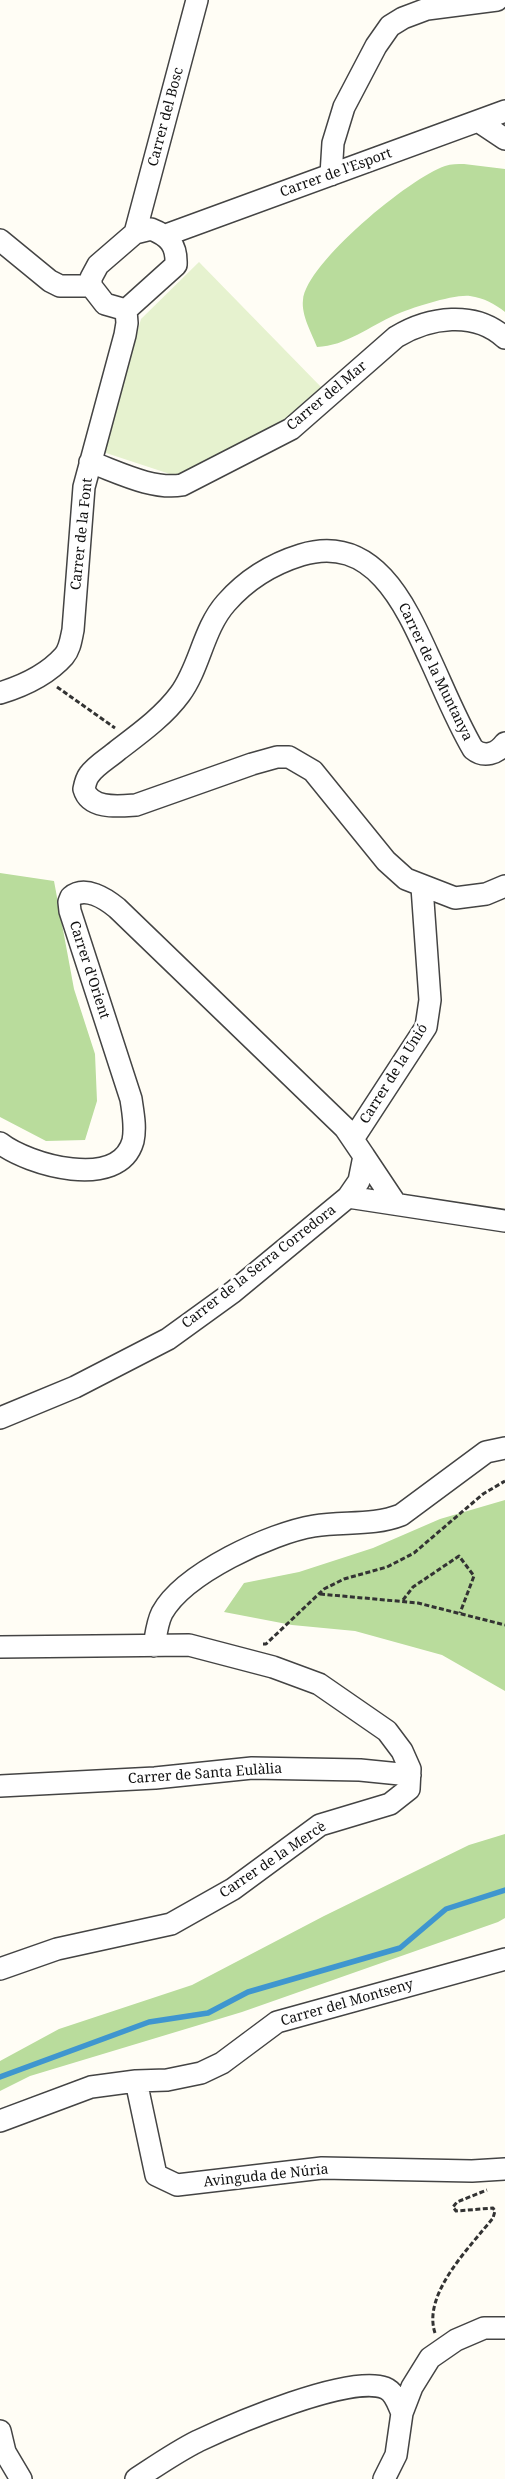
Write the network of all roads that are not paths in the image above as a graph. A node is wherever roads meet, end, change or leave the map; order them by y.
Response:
1 (197, 0) edge
2 (497, 0) edge
3 (505, 111) edge
4 (478, 120) junction
5 (505, 139) edge
6 (331, 175) junction
7 (135, 233) junction
8 (166, 235) junction
9 (0, 240) edge
10 (91, 286) junction
11 (126, 310) junction
12 (505, 338) edge
13 (90, 462) junction
14 (0, 693) edge
15 (505, 743) edge
16 (505, 886) edge
17 (422, 887) junction
18 (0, 1143) edge
19 (358, 1148) junction
20 (348, 1197) junction
21 (396, 1204) junction
22 (505, 1221) edge
23 (0, 1418) edge
24 (505, 1448) edge
25 (154, 1646) junction
26 (0, 1647) edge
27 (410, 1774) junction
28 (0, 1786) edge
29 (505, 1959) edge
30 (482, 1965) junction
31 (0, 1969) edge
32 (505, 1975) edge
33 (136, 2080) junction
34 (0, 2121) edge
35 (500, 2178) edge
36 (505, 2328) edge
37 (402, 2413) junction
38 (0, 2431) edge
39 (21, 2479) edge
40 (136, 2479) edge
41 (384, 2479) edge

1 - 7 street, Carrer del Bosc
2 - 6 street
3 - 4 street, Carrer de l'Esport
4 - 5 street
4 - 6 street, Carrer de l'Esport
6 - 8 street, Carrer de l'Esport
7 - 8 street
7 - 10 street
8 - 11 street
9 - 10 street
10 - 11 street
11 - 13 street, Carrer de la Font
12 - 13 street, Carrer del Mar
13 - 14 street, Carrer de la Font
15 - 17 street, Carrer de la Muntanya
16 - 17 street, Carrer de la Muntanya
17 - 19 street, Carrer de la Unió
18 - 19 street, Carrer d'Orient
19 - 20 street
19 - 21 street, Carrer d'Orient
20 - 21 street, Carrer de la Serra Corredora
20 - 23 street, Carrer de la Serra Corredora
21 - 22 street, Carrer de la Serra Corredora
24 - 25 street
25 - 26 street
25 - 27 street
27 - 28 street, Carrer de Santa Eulàlia
27 - 31 street, Carrer de la Mercè
29 - 30 street, Carrer del Montseny
30 - 32 street
30 - 33 street, Carrer del Montseny
33 - 34 street, Carrer del Montseny
33 - 35 street, Avinguda de Núria
36 - 37 street
37 - 40 street
37 - 41 street
38 - 39 street

